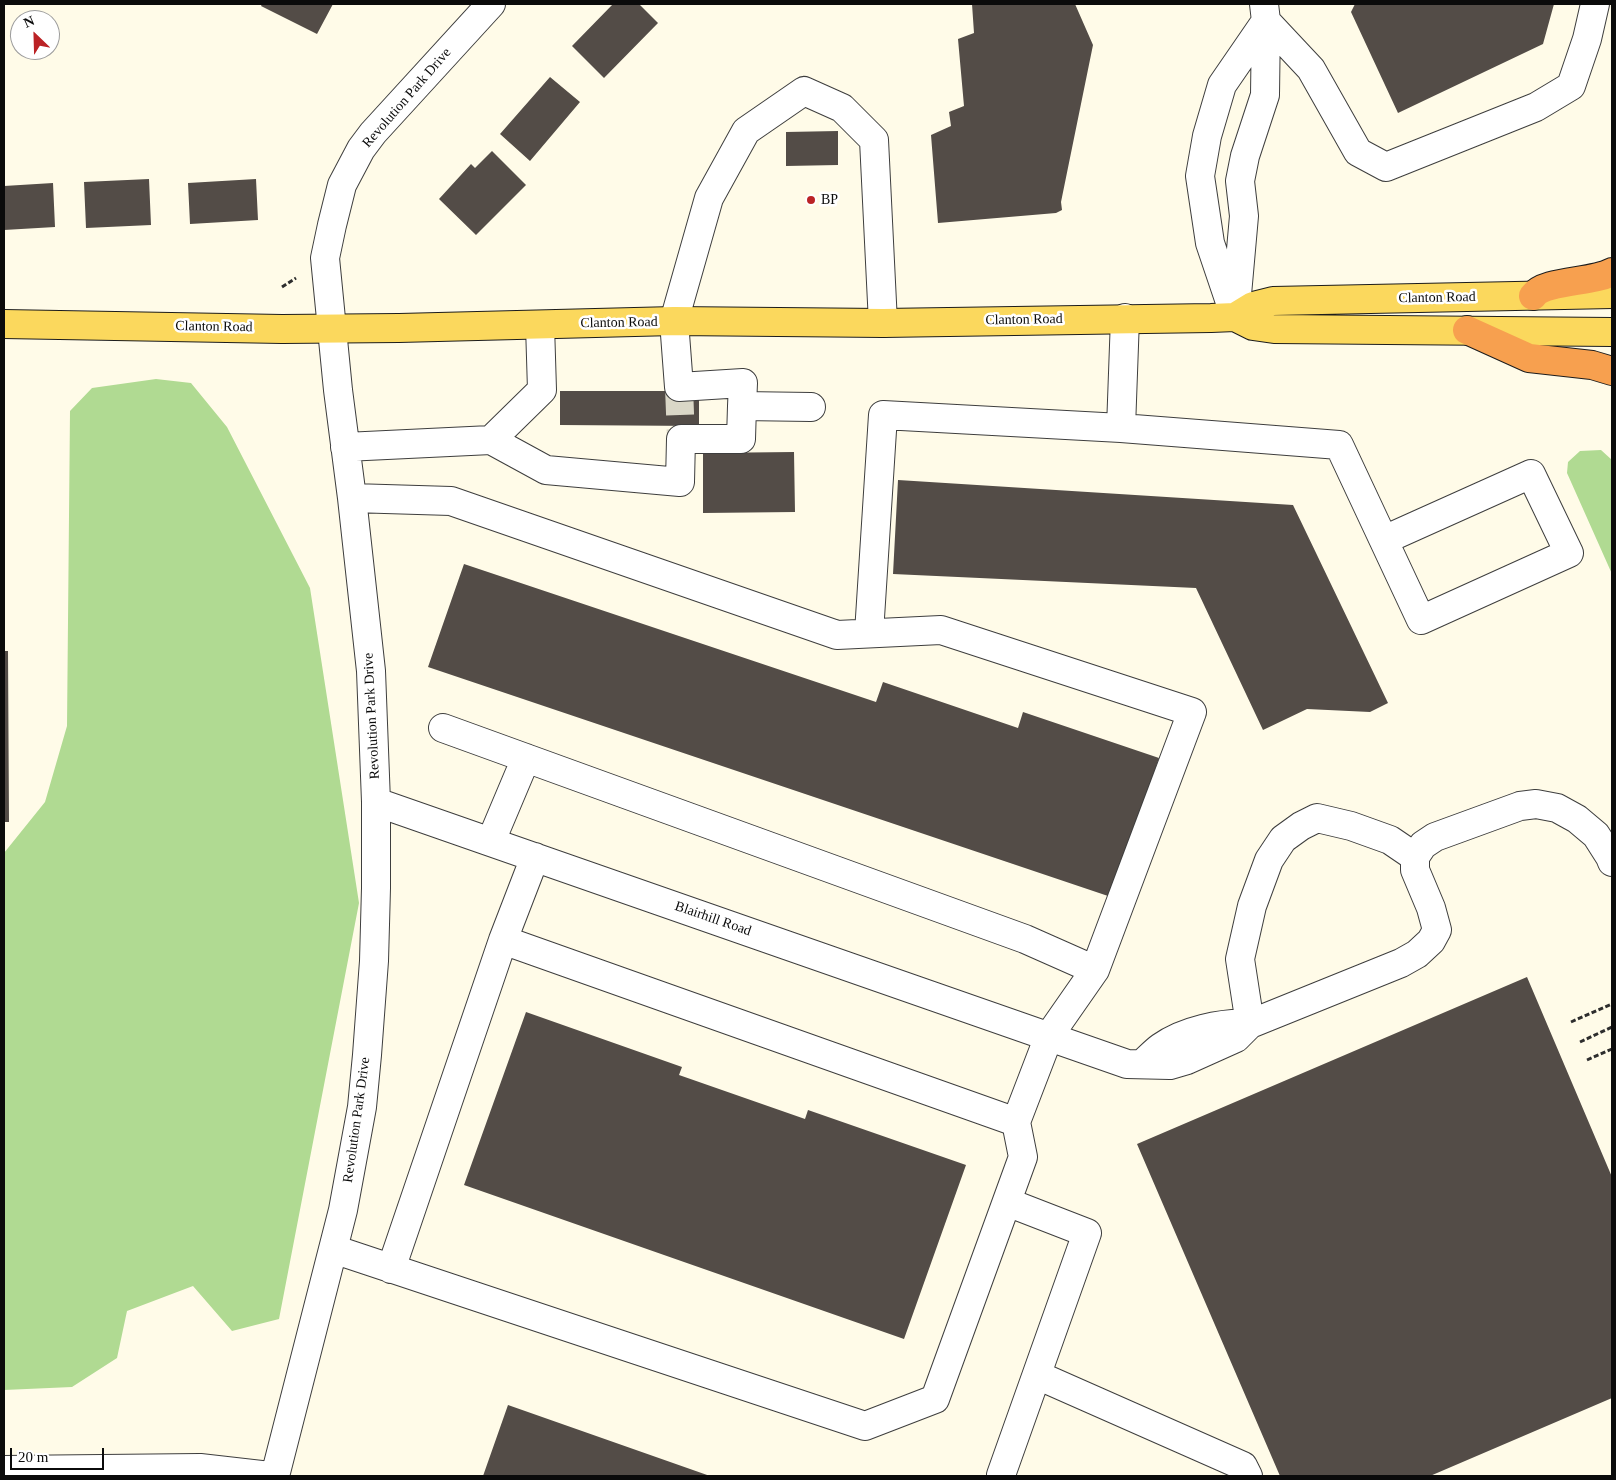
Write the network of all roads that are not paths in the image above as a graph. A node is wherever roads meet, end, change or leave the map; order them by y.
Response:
1 (491, 4) edge
2 (1595, 4) edge
3 (1265, 12) edge
4 (1612, 272) edge
5 (1612, 294) edge
6 (1533, 296) junction
7 (1235, 317) junction
8 (1124, 318) junction
9 (674, 321) junction
10 (883, 323) junction
11 (4, 324) edge
12 (540, 324) junction
13 (332, 327) junction
14 (1467, 330) junction
15 (1612, 332) edge
16 (1612, 371) edge
17 (742, 406) junction
18 (811, 407) dead end
19 (1122, 428) junction
20 (491, 440) junction
21 (345, 448) junction
22 (352, 498) junction
23 (1384, 540) junction
24 (869, 633) junction
25 (443, 728) dead end
26 (526, 758) junction
27 (376, 802) junction
28 (490, 842) junction
29 (535, 857) junction
30 (1415, 857) junction
31 (1612, 862) edge
32 (503, 940) junction
33 (1096, 970) junction
34 (1250, 1024) junction
35 (1049, 1036) junction
36 (1016, 1122) junction
37 (1007, 1202) junction
38 (333, 1249) junction
39 (391, 1268) junction
40 (1037, 1375) junction
41 (4, 1470) edge
42 (1001, 1475) edge
43 (270, 1476) edge
44 (275, 1476) edge
45 (1248, 1476) edge

1 - 13 street, Revolution Park Drive
2 - 3 street
3 - 7 street
3 - 7 street
4 - 6 highway
5 - 6 main road, Clanton Road
6 - 7 main road, Clanton Road
7 - 8 main road, Clanton Road
7 - 14 main road, Clanton Road
8 - 10 main road, Clanton Road
8 - 19 street
9 - 10 main road, Clanton Road
9 - 10 street
9 - 12 main road, Clanton Road
9 - 17 street
11 - 13 main road, Clanton Road
12 - 13 main road, Clanton Road
12 - 20 street
13 - 21 street, Revolution Park Drive
14 - 15 main road, Clanton Road
14 - 16 highway
17 - 18 street
17 - 20 street
19 - 23 street
19 - 24 street
20 - 21 street
21 - 22 street, Revolution Park Drive
22 - 24 street
22 - 27 street, Revolution Park Drive
23 - 23 street
24 - 33 street
25 - 26 street
26 - 28 street
26 - 33 street
27 - 28 street, Blairhill Road
27 - 38 street, Revolution Park Drive
28 - 29 street, Blairhill Road
29 - 32 street
29 - 35 street, Blairhill Road
30 - 31 street
30 - 34 street, Blairhill Road
30 - 34 street
32 - 36 street
32 - 39 street
33 - 35 street
34 - 35 street, Blairhill Road
35 - 36 street
36 - 37 street
37 - 39 street
37 - 40 street
38 - 39 street
38 - 44 street, Revolution Park Drive
40 - 42 street
40 - 45 street
41 - 43 street

